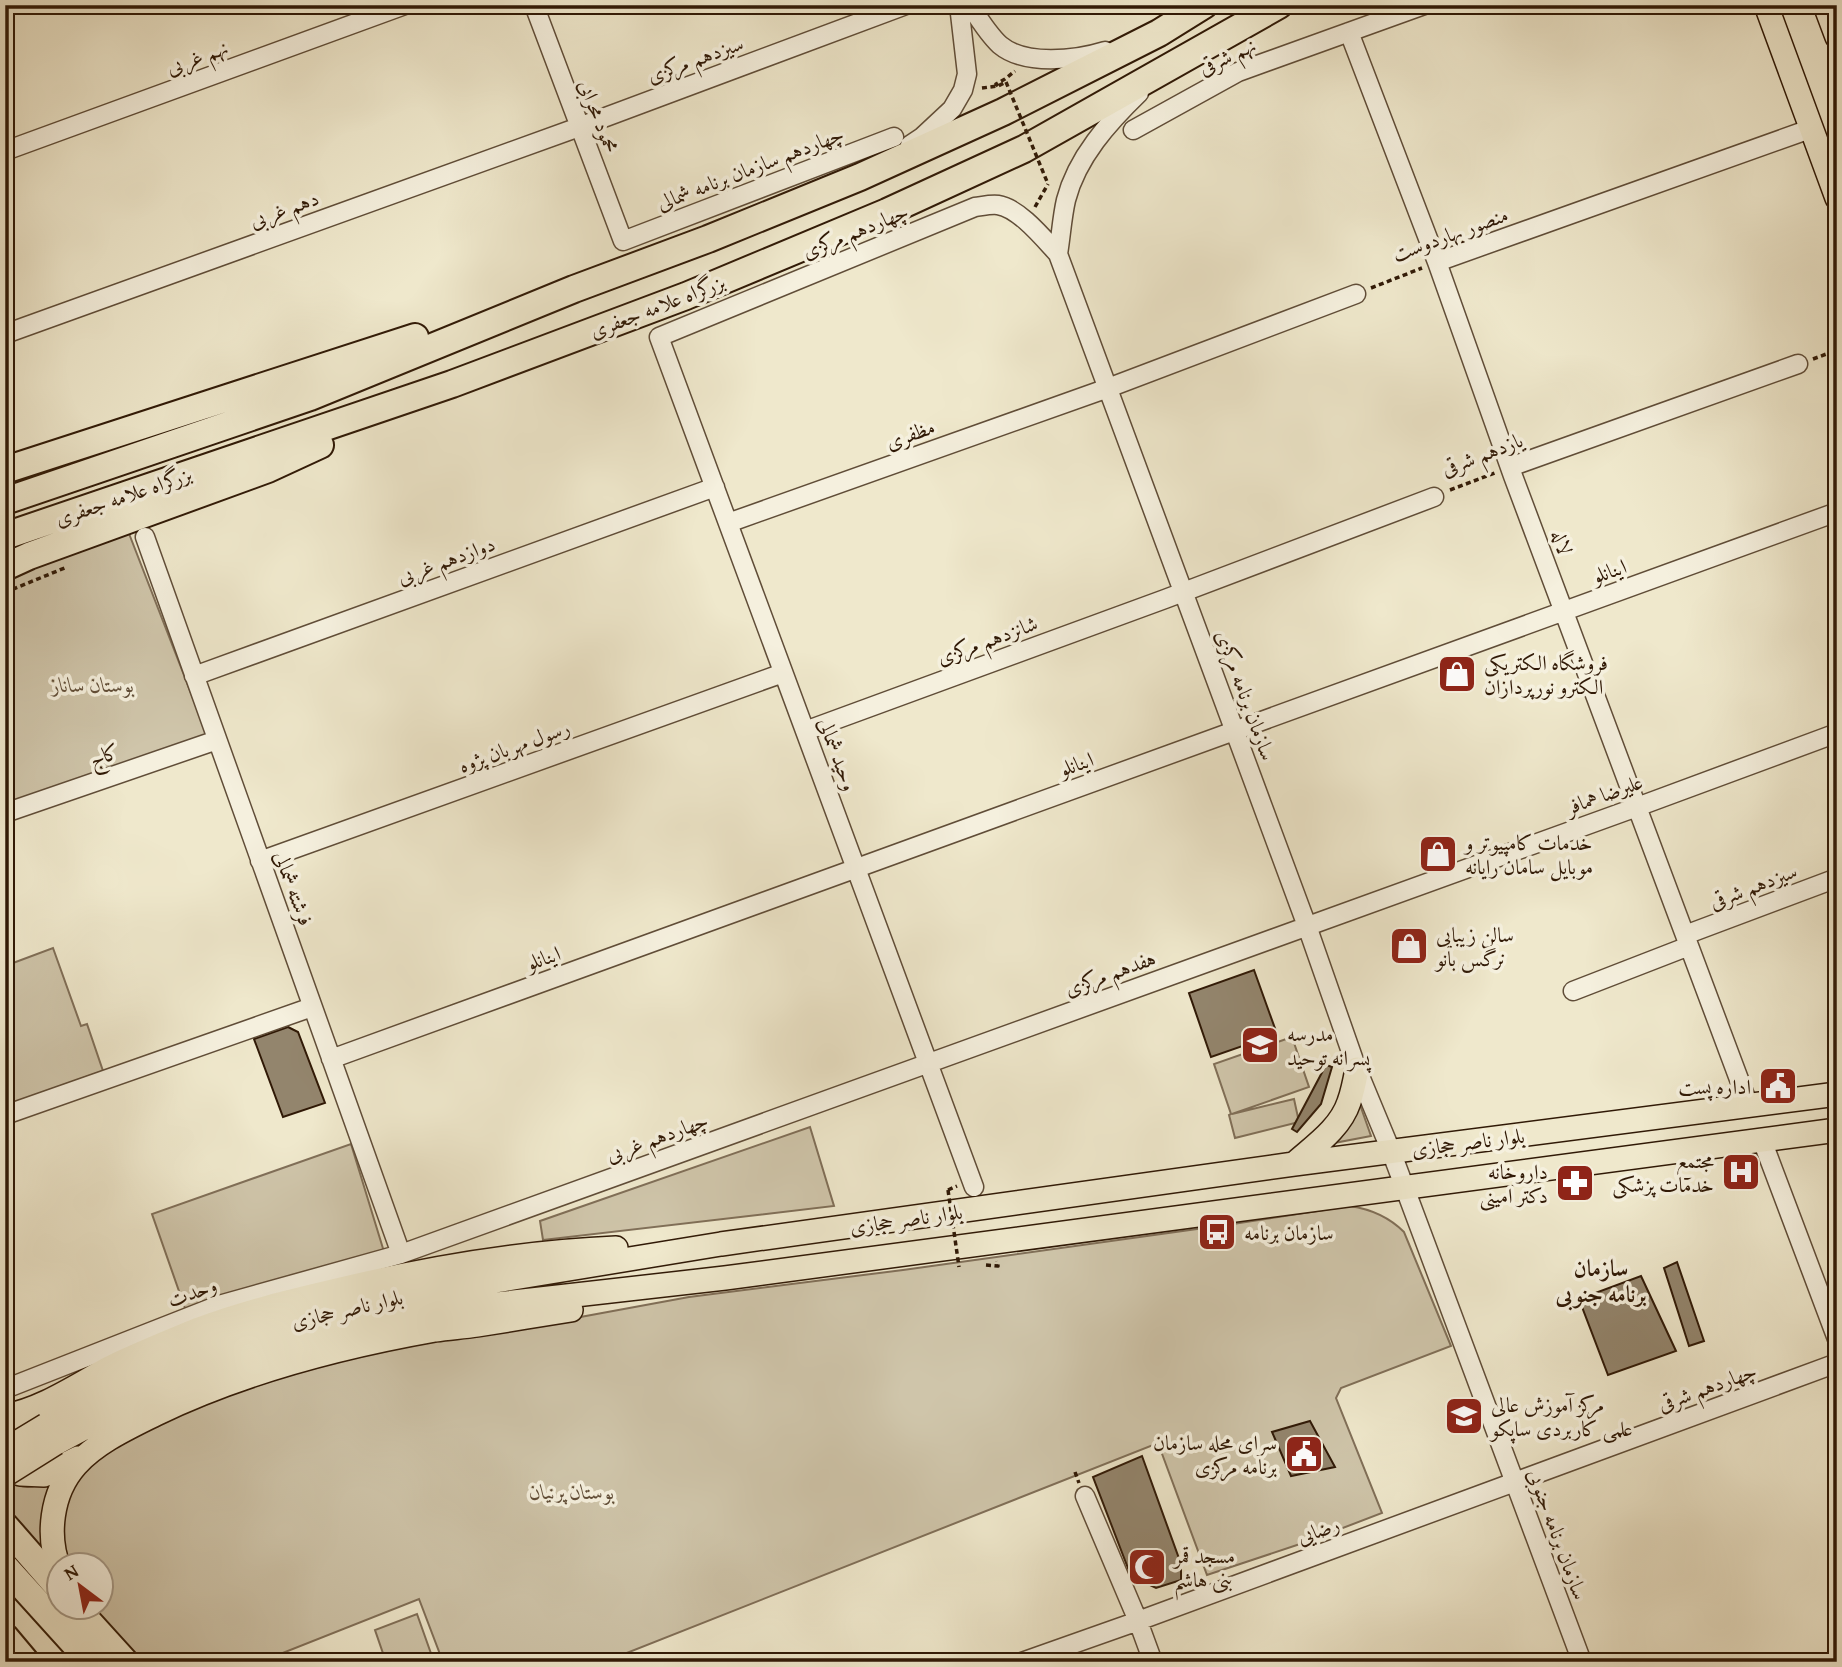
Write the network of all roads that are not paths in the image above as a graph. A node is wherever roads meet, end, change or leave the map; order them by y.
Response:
1 (405, 5) edge
2 (534, 5) edge
3 (906, 5) edge
4 (959, 5) edge
5 (970, 5) edge
6 (1204, 5) edge
7 (1279, 5) edge
8 (1424, 5) edge
9 (1766, 5) edge
10 (1825, 5) edge
11 (1349, 32) junction
12 (1158, 33) junction
13 (1837, 37) edge
14 (1157, 75) junction
15 (579, 127) junction
16 (1810, 129) junction
17 (1133, 130) dead end
18 (894, 137) dead end
19 (5, 150) edge
20 (860, 177) junction
21 (1837, 198) edge
22 (623, 241) joint
23 (1058, 254) junction
24 (1437, 262) junction
25 (574, 289) junction
26 (1356, 294) road end
27 (5, 334) edge
28 (659, 337) joint
29 (1798, 364) road end
30 (452, 384) junction
31 (1108, 388) junction
32 (1510, 467) junction
33 (5, 470) edge
34 (715, 487) junction
35 (1434, 496) road end
36 (5, 500) edge
37 (1837, 512) edge
38 (728, 523) junction
39 (5, 536) edge
40 (145, 537) dead end
41 (5, 567) edge
42 (1184, 592) junction
43 (1564, 611) junction
44 (783, 673) junction
45 (194, 676) junction
46 (1234, 731) junction
47 (805, 732) junction
48 (1837, 733) edge
49 (217, 740) junction
50 (1637, 807) junction
51 (5, 813) edge
52 (260, 861) junction
53 (856, 869) junction
54 (1837, 878) edge
55 (1307, 926) junction
56 (1687, 941) junction
57 (1573, 991) dead end
58 (312, 1007) junction
59 (331, 1059) junction
60 (928, 1063) junction
61 (1357, 1069) junction
62 (1837, 1094) edge
63 (1749, 1106) junction
64 (5, 1115) edge
65 (1837, 1129) edge
66 (1762, 1140) junction
67 (1391, 1152) junction
68 (1294, 1164) junction
69 (1404, 1186) junction
70 (974, 1187) dead end
71 (401, 1254) junction
72 (725, 1278) junction
73 (1837, 1339) edge
74 (1837, 1363) edge
75 (5, 1389) edge
76 (5, 1416) edge
77 (45, 1426) junction
78 (95, 1448) junction
79 (5, 1450) edge
80 (5, 1475) edge
81 (1514, 1482) junction
82 (1085, 1496) dead end
83 (5, 1525) edge
84 (54, 1552) edge
85 (5, 1567) edge
86 (46, 1573) edge
87 (1138, 1621) junction
88 (90, 1622) edge
89 (5, 1637) edge
90 (26, 1662) edge
91 (91, 1662) edge
92 (125, 1662) edge
93 (1022, 1662) edge
94 (1153, 1662) edge
95 (1581, 1662) edge

1 - 19 street, نهم غربی
2 - 15 street, محمود محرابی
3 - 15 street, سیزدهم مرکزی
4 - 20 street
5 - 12 street
6 - 12 highway, بزرگراه علامه جعفری
7 - 14 highway, بزرگراه علامه جعفری
8 - 11 street, نهم شرقی
9 - 16 main road
10 - 13 main road
11 - 17 street, نهم شرقی
11 - 24 street, لاله
12 - 20 highway, بزرگراه علامه جعفری
14 - 23 street
14 - 30 highway, بزرگراه علامه جعفری
15 - 22 street, محمود محرابی
15 - 27 street, دهم غربی
16 - 21 main road
16 - 24 street, منصور بهاردوست
18 - 22 street, چهاردهم سازمان برنامه شمالی
20 - 25 highway, بزرگراه علامه جعفری
23 - 28 street, چهاردهم مرکزی
23 - 31 street, سازمان برنامه مرکزی
24 - 32 street, لاله
25 - 33 highway
25 - 36 highway, بزرگراه علامه جعفری
26 - 31 street
28 - 34 street, وحید شمالی
29 - 32 street, یازدهم شرقی
30 - 39 highway, بزرگراه علامه جعفری
30 - 41 highway
31 - 38 street, مظفری
31 - 42 street, سازمان برنامه مرکزی
32 - 43 street, لاله
34 - 38 street, وحید شمالی
34 - 45 street, دوازدهم غربی
35 - 42 street, یازدهم شرقی
37 - 43 street, اینانلو
38 - 44 street, وحید شمالی
40 - 45 street, فرشته شمالی
42 - 46 street, سازمان برنامه مرکزی
42 - 47 street, شانزدهم مرکزی
43 - 46 street, اینانلو
43 - 50 street, لاله
44 - 47 street, وحید شمالی
44 - 52 street, رسول مهربان پژوه
45 - 49 street, فرشته شمالی
46 - 53 street, اینانلو
46 - 55 street, سازمان برنامه مرکزی
47 - 53 street, وحید شمالی
48 - 50 street, علیرضا همافر
49 - 51 street, کاج
49 - 52 street, فرشته شمالی
50 - 55 street, علیرضا همافر
50 - 56 street, لاله
52 - 58 street, فرشته شمالی
53 - 59 street, اینانلو
53 - 60 street, وحید شمالی
54 - 56 street, سیزدهم شرقی
55 - 60 street, هفدهم مرکزی
55 - 61 street, سازمان برنامه مرکزی
56 - 57 street, سیزدهم شرقی
56 - 63 street, لاله
58 - 59 street, فرشته شمالی
58 - 64 street
59 - 71 street, فرشته شمالی
60 - 70 street, وحید شمالی
60 - 71 street, چهاردهم غربی
61 - 67 street, سازمان برنامه مرکزی
61 - 68 main road
62 - 63 main road, بلوار ناصر حجازی
63 - 67 main road, بلوار ناصر حجازی
65 - 66 main road, بلوار ناصر حجازی
66 - 69 main road, بلوار ناصر حجازی
66 - 73 street
67 - 68 main road, بلوار ناصر حجازی
67 - 69 street, سازمان برنامه جنوبی
68 - 77 main road, بلوار ناصر حجازی
69 - 72 main road, بلوار ناصر حجازی
69 - 81 street, سازمان برنامه جنوبی
71 - 75 street, وحدت
72 - 77 main road, بلوار ناصر حجازی
72 - 78 main road
74 - 81 street, چهاردهم شرقی
76 - 77 main road
77 - 78 main road
77 - 79 main road, بلوار ناصر حجازی, bridge
77 - 80 main road, بلوار ناصر حجازی, bridge
78 - 84 main road
81 - 87 street, رضایی
81 - 95 street, سازمان برنامه جنوبی
82 - 87 street
83 - 86 highway
85 - 91 highway
87 - 93 street, رضایی
87 - 94 street
88 - 92 highway
89 - 90 highway

